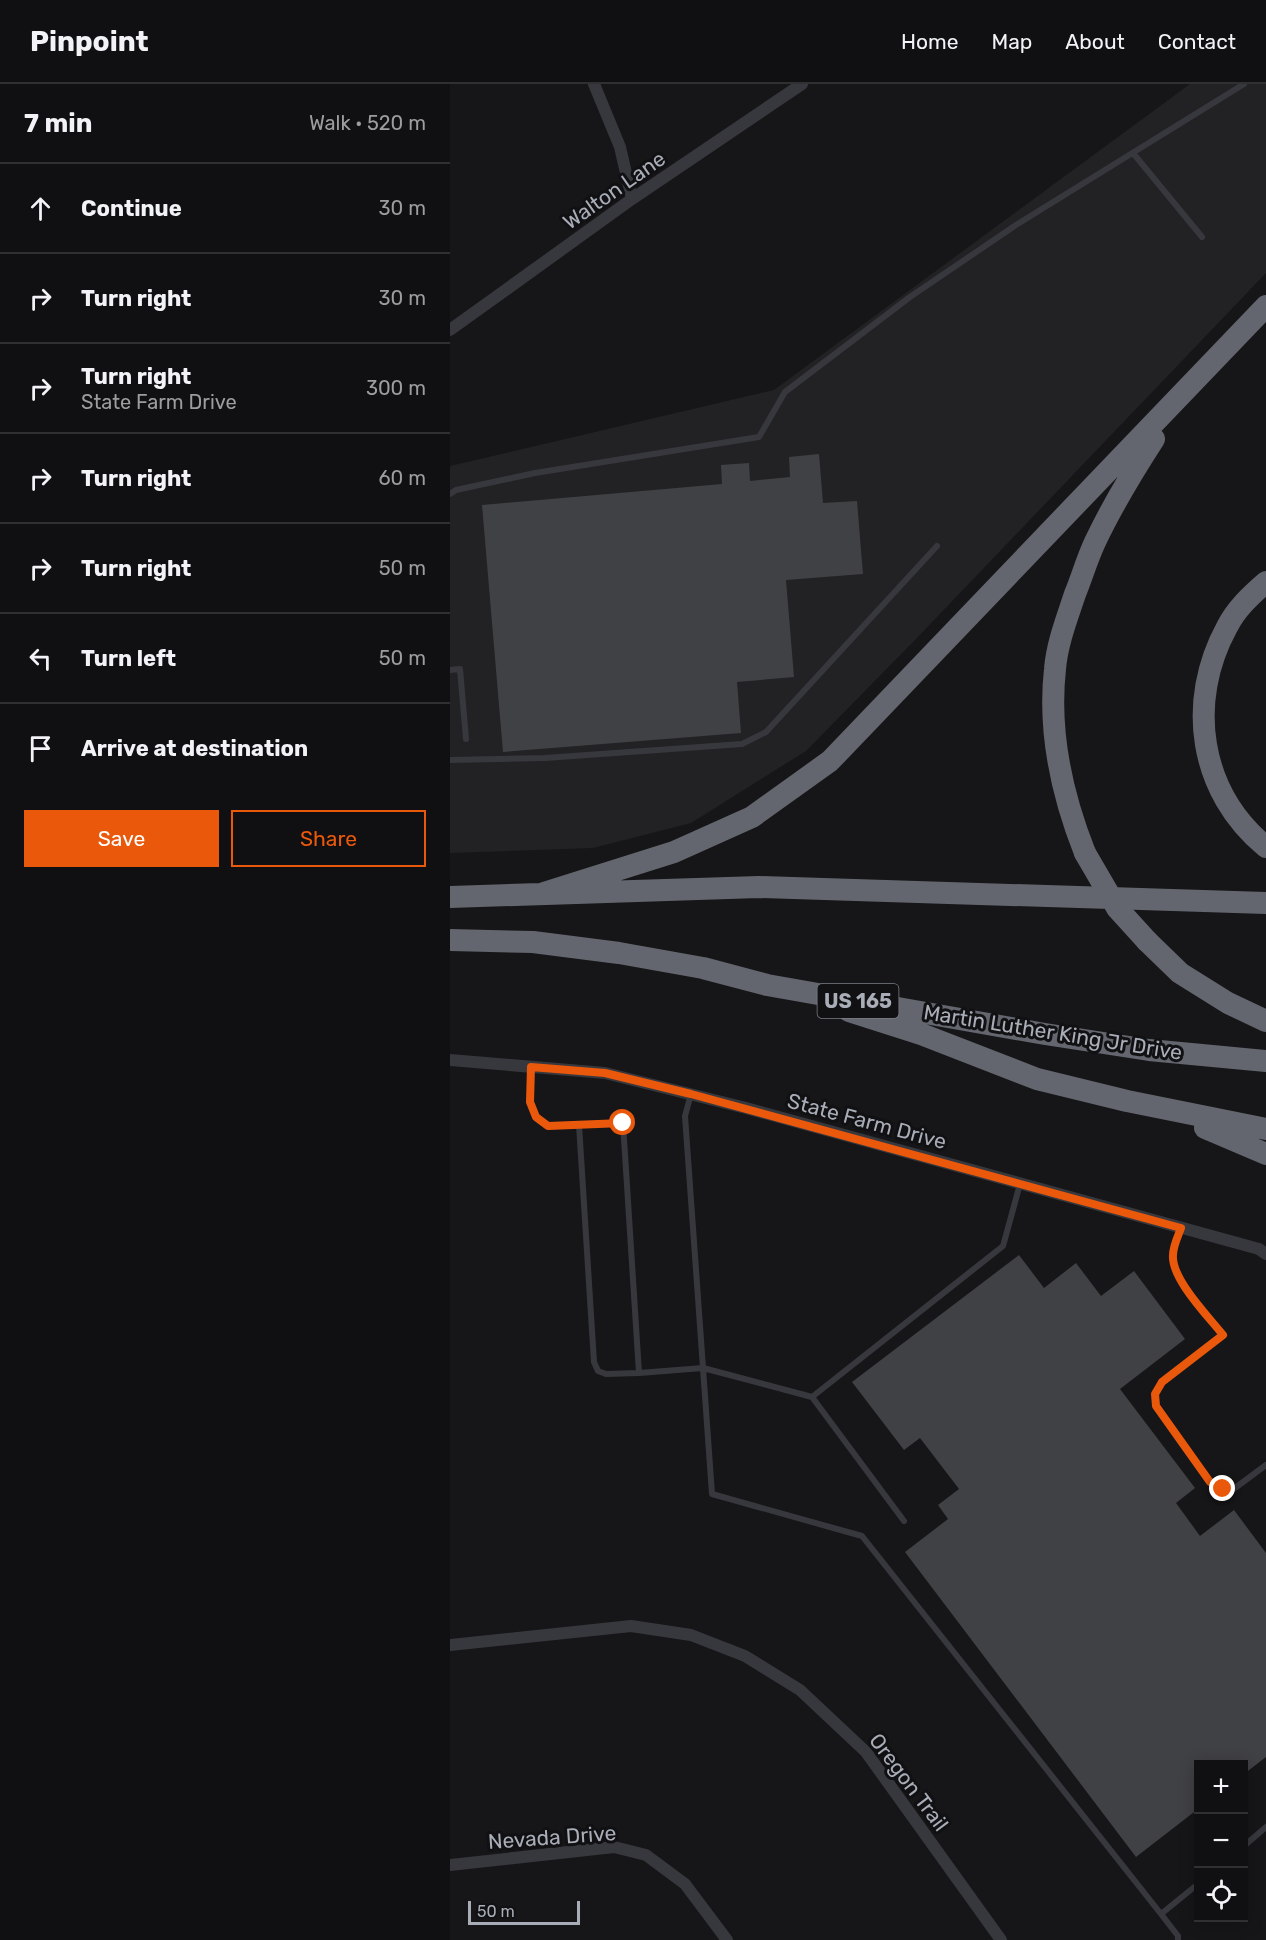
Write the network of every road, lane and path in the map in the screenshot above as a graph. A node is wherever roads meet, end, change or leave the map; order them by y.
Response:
1 (594, 84) edge
2 (802, 84) edge
3 (1244, 84) edge
4 (1133, 153) junction
5 (632, 199) junction
6 (1202, 237) dead end
7 (1266, 306) edge
8 (450, 330) edge
9 (1182, 395) junction
10 (450, 494) edge
11 (937, 546) dead end
12 (1266, 582) edge
13 (450, 670) edge
14 (466, 739) dead end
15 (450, 760) edge
16 (1266, 847) edge
17 (544, 893) junction
18 (450, 897) edge
19 (1266, 903) edge
20 (450, 940) edge
21 (767, 985) junction
22 (1266, 1021) edge
23 (450, 1060) edge
24 (1266, 1061) edge
25 (531, 1067) junction
26 (691, 1094) junction
27 (1127, 1101) junction
28 (579, 1125) junction
29 (1266, 1129) edge
30 (1266, 1154) edge
31 (1021, 1183) junction
32 (1181, 1228) junction
33 (1266, 1254) edge
34 (703, 1368) junction
35 (639, 1372) junction
36 (812, 1397) junction
37 (1266, 1465) edge
38 (904, 1521) dead end
39 (450, 1645) edge
40 (1266, 1827) edge
41 (1248, 1843) edge
42 (450, 1864) edge
43 (1194, 1887) edge
44 (1161, 1914) junction
45 (727, 1940) edge
46 (1001, 1940) edge
47 (1178, 1940) edge

1 - 5 street
2 - 5 street, Walton Lane
3 - 4 lane
4 - 6 lane
4 - 10 lane
5 - 8 street, Walton Lane
7 - 9 highway
9 - 17 highway
9 - 22 highway, bridge
11 - 15 lane
12 - 16 highway
13 - 14 lane
17 - 18 highway
17 - 19 highway
20 - 21 highway, Martin Luther King Jr Drive / US 165
21 - 24 highway, Martin Luther King Jr Drive / US 165
21 - 27 highway
23 - 25 street, State Farm Drive
25 - 26 street, State Farm Drive
25 - 28 lane
26 - 31 street, State Farm Drive
26 - 34 lane
27 - 29 highway
27 - 30 highway
28 - 35 lane
28 - 35 lane
31 - 32 street, State Farm Drive
31 - 36 lane
32 - 33 street, State Farm Drive
32 - 37 lane
34 - 35 lane
34 - 36 lane
34 - 44 lane
36 - 38 lane
39 - 46 street, Oregon Trail
40 - 41 lane
42 - 45 street, Nevada Drive
43 - 44 lane
44 - 47 lane

